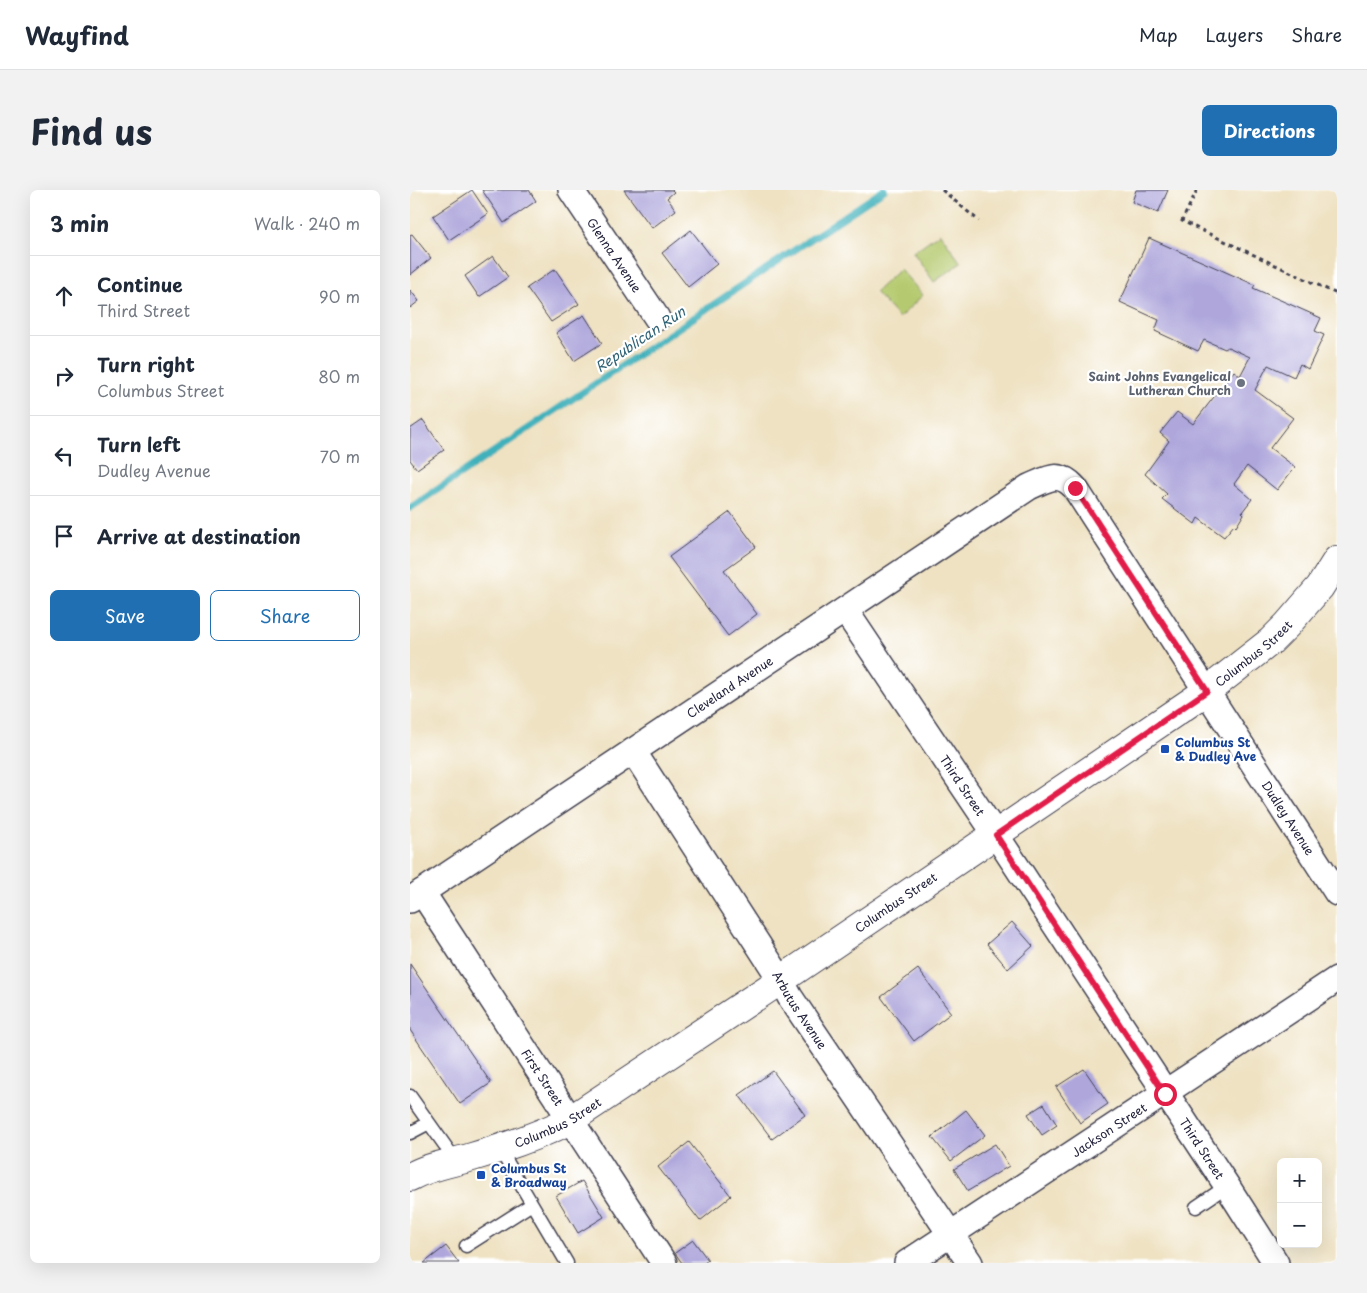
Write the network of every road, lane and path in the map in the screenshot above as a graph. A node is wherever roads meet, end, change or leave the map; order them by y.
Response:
1 (942, 190) edge
2 (1197, 190) edge
3 (575, 191) edge
4 (979, 221) dead end
5 (1337, 294) edge
6 (657, 318) dead end
7 (1051, 477) joint
8 (1337, 560) edge
9 (845, 610) junction
10 (1207, 691) junction
11 (633, 752) junction
12 (996, 835) junction
13 (1337, 893) edge
14 (416, 896) edge
15 (1337, 979) edge
16 (781, 980) junction
17 (1165, 1094) junction
18 (410, 1096) edge
19 (570, 1120) junction
20 (429, 1123) junction
21 (410, 1133) edge
22 (499, 1148) junction
23 (456, 1161) junction
24 (410, 1177) edge
25 (1226, 1186) junction
26 (532, 1204) junction
27 (1196, 1207) dead end
28 (951, 1234) junction
29 (466, 1246) dead end
30 (568, 1263) edge
31 (664, 1263) edge
32 (907, 1263) edge
33 (970, 1263) edge
34 (1276, 1263) edge

1 - 4 path
2 - 5 path
3 - 6 street, Glenna Avenue
7 - 9 street, Cleveland Avenue
7 - 10 street, Dudley Avenue
8 - 10 main road, Columbus Street
9 - 11 street, Cleveland Avenue
9 - 12 street, Third Street
10 - 12 main road, Columbus Street
10 - 13 street, Dudley Avenue
11 - 14 street, Cleveland Avenue
11 - 16 street, Arbutus Avenue
12 - 16 main road, Columbus Street
12 - 17 street, Third Street
14 - 19 street, First Street
15 - 17 street, Jackson Street
16 - 19 main road, Columbus Street
16 - 28 street, Arbutus Avenue
17 - 25 street, Third Street
17 - 28 street, Jackson Street
18 - 20 lane
19 - 22 main road, Columbus Street
19 - 31 street, First Street
20 - 21 lane
20 - 23 lane
22 - 23 main road, Columbus Street
22 - 26 lane
23 - 24 main road, Columbus Street
25 - 27 lane
25 - 34 street, Third Street
26 - 29 lane
26 - 30 lane
28 - 32 street, Jackson Street
28 - 33 street, Arbutus Avenue

